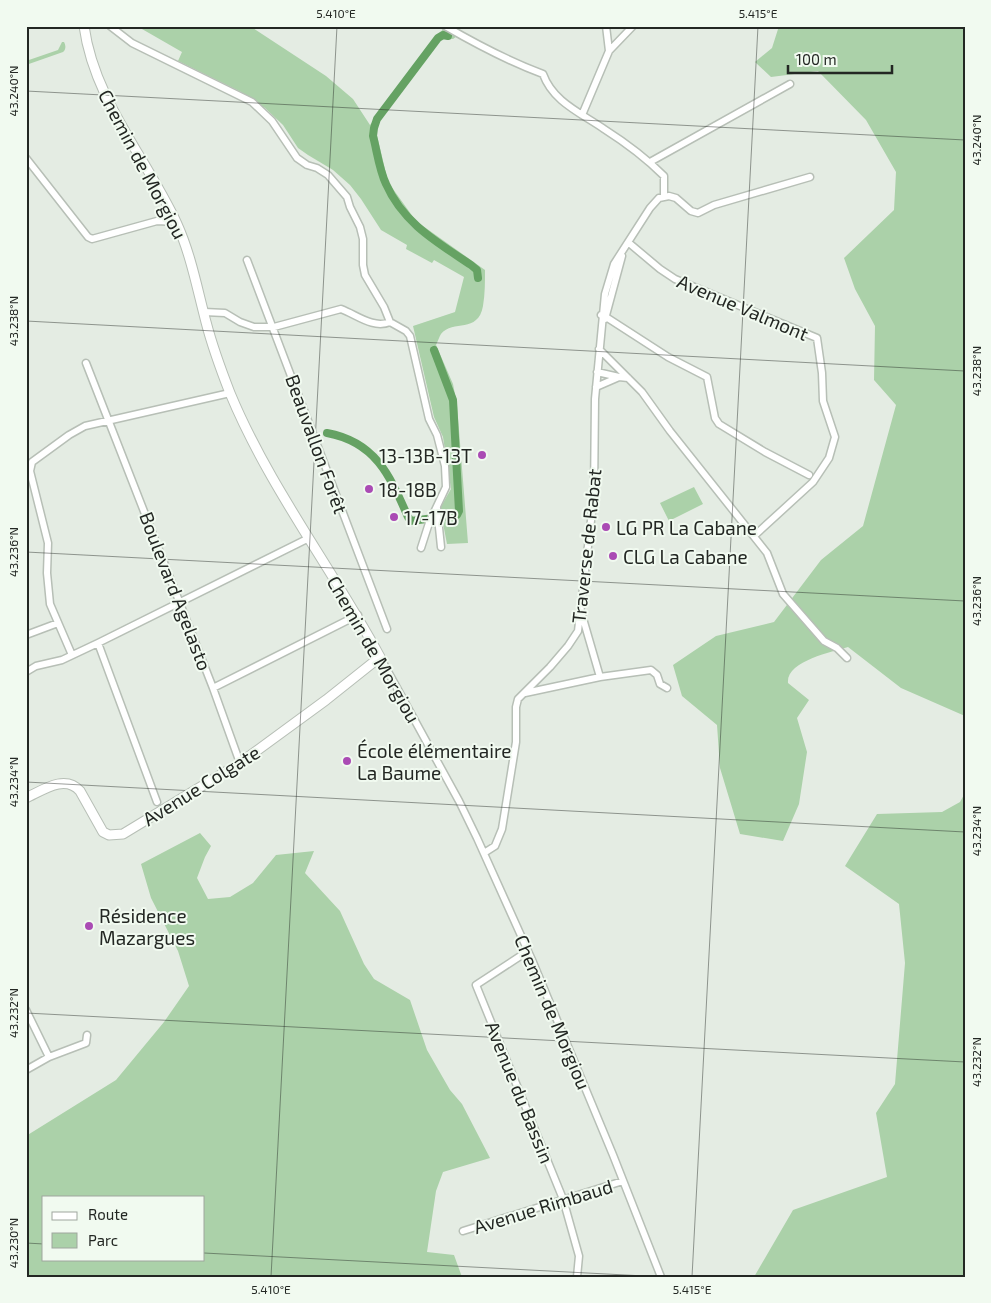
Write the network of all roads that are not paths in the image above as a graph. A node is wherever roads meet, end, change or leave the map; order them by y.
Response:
1 (84, 26) edge
2 (110, 26) edge
3 (444, 26) edge
4 (606, 26) edge
5 (633, 26) edge
6 (609, 51) junction
7 (790, 84) dead end
8 (582, 115) junction
9 (26, 158) edge
10 (650, 162) junction
11 (810, 178) dead end
12 (664, 196) junction
13 (176, 222) junction
14 (629, 243) junction
15 (247, 260) dead end
16 (204, 312) junction
17 (604, 316) junction
18 (390, 322) junction
19 (274, 328) junction
20 (599, 349) junction
21 (86, 363) dead end
22 (597, 372) junction
23 (619, 377) junction
24 (628, 378) junction
25 (596, 387) junction
26 (230, 393) junction
27 (109, 420) junction
28 (28, 471) edge
29 (809, 475) dead end
30 (436, 506) junction
31 (754, 536) junction
32 (308, 538) junction
33 (441, 547) dead end
34 (421, 548) dead end
35 (180, 602) junction
36 (581, 611) junction
37 (358, 615) junction
38 (58, 623) junction
39 (387, 629) dead end
40 (26, 635) edge
41 (98, 643) junction
42 (72, 655) junction
43 (380, 656) junction
44 (847, 658) dead end
45 (26, 672) edge
46 (600, 678) junction
47 (213, 688) junction
48 (667, 688) dead end
49 (524, 693) junction
50 (240, 763) junction
51 (26, 798) edge
52 (158, 802) dead end
53 (484, 852) junction
54 (528, 951) junction
55 (26, 1010) edge
56 (87, 1035) dead end
57 (49, 1057) junction
58 (26, 1070) edge
59 (623, 1181) junction
60 (563, 1199) junction
61 (463, 1231) dead end
62 (577, 1277) edge
63 (661, 1277) edge

1 - 13 street, Chemin de Morgiou
2 - 18 street
3 - 8 street
4 - 6 street
5 - 6 street
6 - 8 street
7 - 10 street
8 - 10 street
9 - 13 street
10 - 12 street
11 - 12 street
12 - 14 street, Traverse de Rabat
13 - 16 street, Chemin de Morgiou
14 - 17 street, Traverse de Rabat
14 - 31 street, Avenue Valmont
15 - 19 street, Beauvallon Forêt
16 - 19 street
16 - 26 street, Chemin de Morgiou
17 - 20 street, Traverse de Rabat
17 - 29 street
18 - 19 street
18 - 30 street
19 - 39 street, Beauvallon Forêt
20 - 22 street, Traverse de Rabat
20 - 24 street
21 - 27 street, Boulevard Agelasto
22 - 23 street
22 - 25 street, Traverse de Rabat
23 - 24 street
23 - 25 street
24 - 31 street
25 - 36 street, Traverse de Rabat
26 - 27 street
26 - 32 street, Chemin de Morgiou
27 - 28 street
27 - 35 street, Boulevard Agelasto
28 - 38 street
30 - 33 street
30 - 34 street
31 - 44 street
32 - 35 street
32 - 37 street, Chemin de Morgiou
35 - 41 street
35 - 47 street, Boulevard Agelasto
36 - 46 street
36 - 49 street, Traverse de Rabat
37 - 43 street, Chemin de Morgiou
37 - 47 street
38 - 40 street
38 - 42 street
41 - 42 street
41 - 52 street
42 - 45 street
43 - 50 street, Avenue Colgate
43 - 53 street, Chemin de Morgiou
46 - 48 street
46 - 49 street
47 - 50 street, Boulevard Agelasto
49 - 53 street, Traverse de Rabat
50 - 51 street, Avenue Colgate
53 - 54 street, Chemin de Morgiou
54 - 59 street, Chemin de Morgiou
54 - 60 street, Avenue du Bassin
55 - 57 street
56 - 57 street
57 - 58 street
59 - 60 street, Avenue Rimbaud
59 - 63 street, Chemin de Morgiou
60 - 61 street, Avenue Rimbaud
60 - 62 street, Avenue du Bassin

